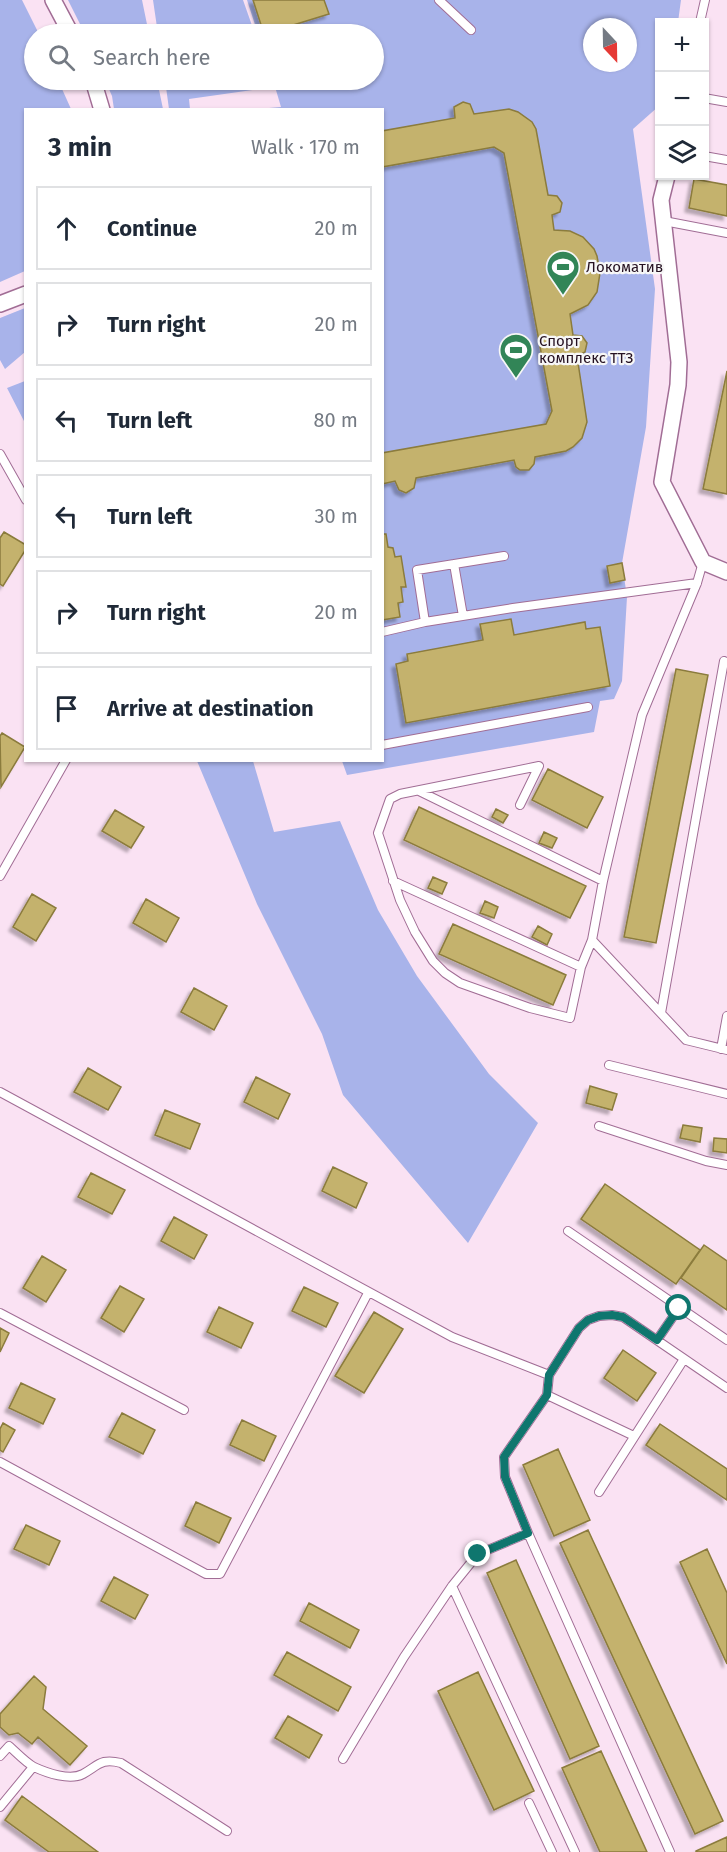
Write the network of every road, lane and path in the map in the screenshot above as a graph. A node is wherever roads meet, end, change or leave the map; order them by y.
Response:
1 (53, 0) edge
2 (439, 0) edge
3 (705, 0) edge
4 (701, 18) edge
5 (66, 24) edge
6 (471, 30) dead end
7 (96, 90) edge
8 (709, 99) edge
9 (727, 102) edge
10 (101, 108) edge
11 (709, 157) edge
12 (727, 160) edge
13 (666, 180) edge
14 (664, 221) junction
15 (727, 234) edge
16 (24, 295) edge
17 (0, 304) edge
18 (0, 454) edge
19 (24, 496) edge
20 (504, 556) dead end
21 (703, 562) junction
22 (727, 563) edge
23 (454, 564) junction
24 (727, 572) edge
25 (697, 583) junction
26 (463, 616) junction
27 (425, 622) junction
28 (384, 632) edge
29 (724, 661) dead end
30 (588, 707) dead end
31 (384, 745) edge
32 (65, 762) edge
33 (419, 791) junction
34 (520, 805) dead end
35 (0, 876) edge
36 (393, 880) junction
37 (603, 881) junction
38 (592, 940) junction
39 (581, 967) junction
40 (661, 1013) junction
41 (727, 1016) edge
42 (724, 1049) edge
43 (609, 1065) dead end
44 (0, 1092) edge
45 (727, 1094) edge
46 (599, 1126) dead end
47 (727, 1165) edge
48 (568, 1231) dead end
49 (368, 1293) junction
50 (679, 1308) junction
51 (0, 1313) edge
52 (657, 1340) junction
53 (727, 1340) edge
54 (684, 1359) junction
55 (549, 1375) junction
56 (727, 1388) edge
57 (547, 1395) junction
58 (184, 1410) dead end
59 (634, 1436) junction
60 (0, 1462) edge
61 (599, 1492) dead end
62 (528, 1533) junction
63 (452, 1586) junction
64 (0, 1756) edge
65 (343, 1759) dead end
66 (33, 1767) junction
67 (529, 1803) dead end
68 (0, 1807) edge
69 (227, 1831) dead end
70 (552, 1852) edge
71 (575, 1852) edge
72 (670, 1852) edge

1 - 5 street
2 - 6 lane
3 - 4 lane
7 - 10 street
8 - 9 lane
11 - 12 lane
13 - 14 street
14 - 15 lane
14 - 21 street
16 - 17 street
18 - 19 lane
20 - 23 lane
21 - 22 street
21 - 24 street
21 - 25 lane
23 - 26 lane
23 - 27 lane
25 - 26 lane
25 - 37 lane
26 - 27 lane
27 - 28 lane
29 - 40 lane
30 - 31 lane
32 - 35 lane
33 - 34 lane
33 - 36 lane
33 - 37 lane
36 - 39 lane
36 - 39 lane
37 - 38 lane
38 - 39 lane
38 - 40 lane
40 - 42 lane
41 - 42 lane
43 - 45 lane
44 - 49 lane
46 - 47 lane
48 - 50 lane
49 - 55 lane
49 - 60 lane
50 - 52 lane
50 - 53 lane
51 - 58 lane
52 - 54 lane
52 - 55 lane
54 - 56 lane
54 - 59 lane
55 - 57 lane
57 - 59 lane
57 - 62 lane
59 - 61 lane
62 - 63 lane
62 - 72 lane
63 - 65 lane
63 - 71 lane
64 - 66 lane
66 - 68 lane
66 - 69 lane
67 - 70 lane

